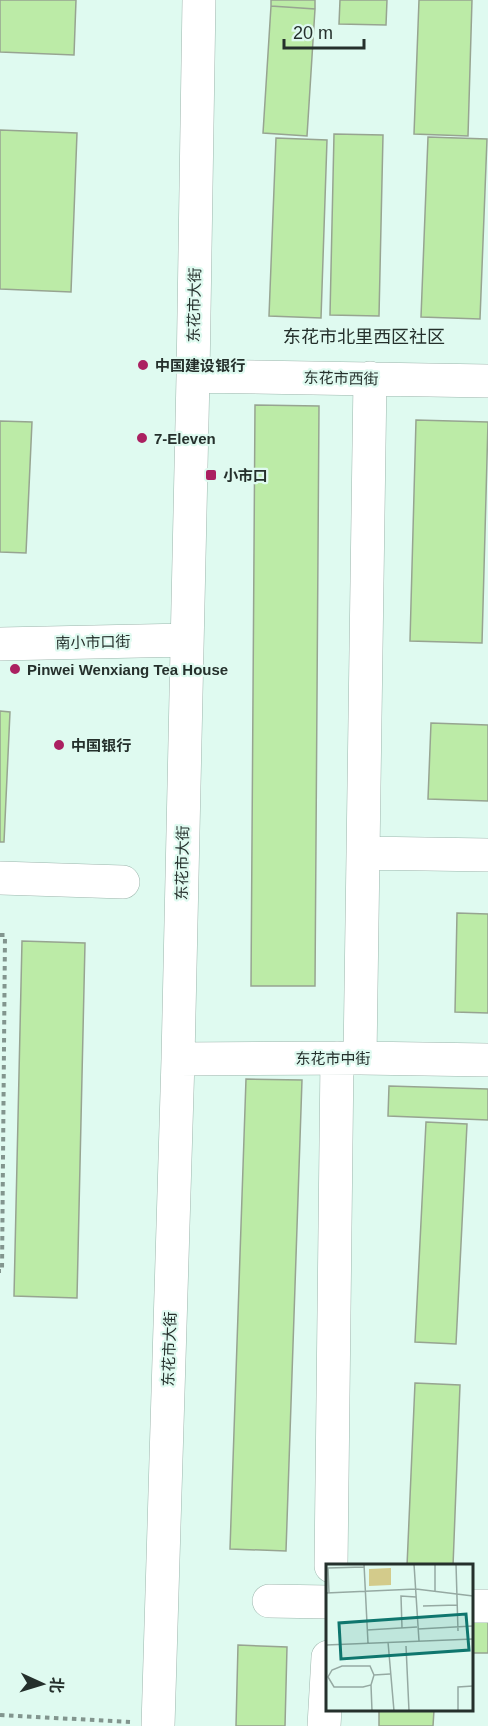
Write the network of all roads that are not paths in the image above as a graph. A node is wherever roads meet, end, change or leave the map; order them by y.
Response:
1 (199, 0) edge
2 (193, 376) junction
3 (370, 378) junction
4 (488, 381) edge
5 (187, 640) junction
6 (0, 644) edge
7 (364, 853) junction
8 (488, 855) edge
9 (0, 878) edge
10 (123, 882) dead end
11 (348, 1058) junction
12 (178, 1059) junction
13 (488, 1060) edge
14 (331, 1564) edge
15 (269, 1601) dead end
16 (326, 1602) edge
17 (326, 1680) edge
18 (158, 1725) edge
19 (324, 1726) edge

1 - 2 street, 东花市大街
2 - 3 street, 东花市西街
2 - 5 street, 东花市大街
3 - 4 street, 东花市西街
3 - 7 street
5 - 6 street, 南小市口街
5 - 12 street, 东花市大街
7 - 8 street
7 - 11 street
9 - 10 street
11 - 12 street, 东花市中街
11 - 13 street, 东花市中街
11 - 14 street
12 - 18 street, 东花市大街
15 - 16 street
17 - 19 street

